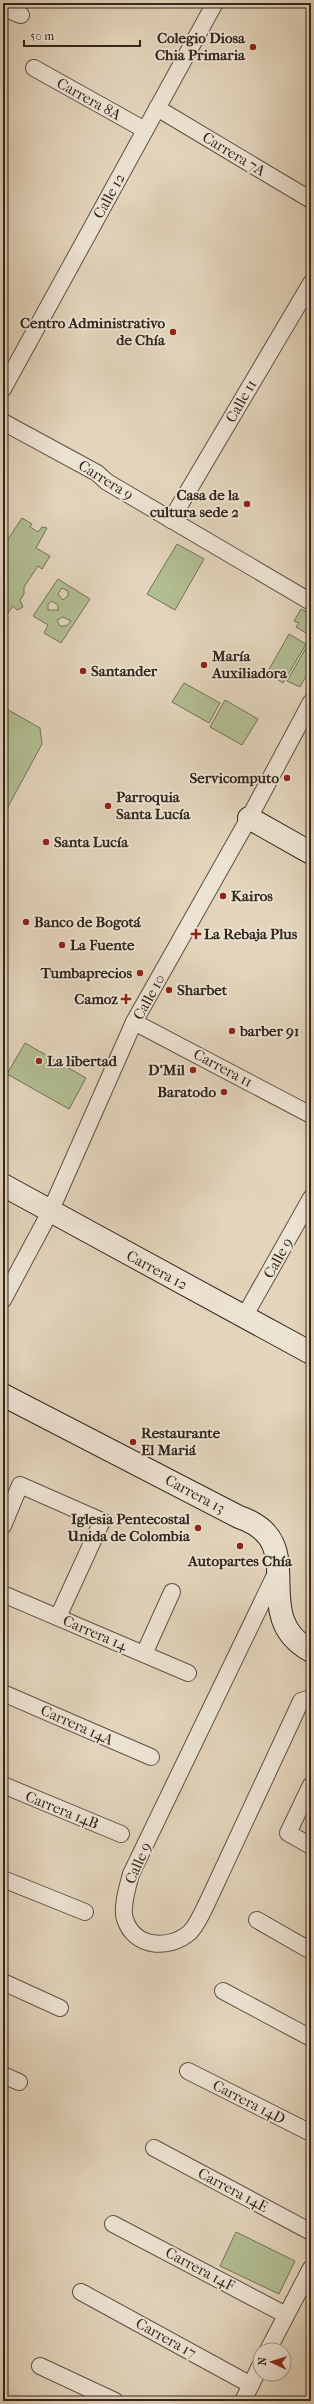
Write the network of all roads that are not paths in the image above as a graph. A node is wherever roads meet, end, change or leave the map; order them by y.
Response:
1 (215, 3) edge
2 (3, 8) edge
3 (21, 15) dead end
4 (34, 68) dead end
5 (157, 108) junction
6 (145, 130) junction
7 (311, 200) edge
8 (311, 283) edge
9 (3, 389) edge
10 (3, 422) edge
11 (171, 520) junction
12 (311, 602) edge
13 (311, 702) edge
14 (249, 818) junction
15 (311, 853) edge
16 (134, 1022) junction
17 (311, 1115) edge
18 (3, 1185) edge
19 (311, 1198) edge
20 (50, 1212) junction
21 (3, 1300) edge
22 (244, 1317) junction
23 (311, 1353) edge
24 (3, 1394) edge
25 (3, 1526) edge
26 (281, 1562) junction
27 (172, 1592) dead end
28 (3, 1594) edge
29 (58, 1617) junction
30 (311, 1651) edge
31 (144, 1654) junction
32 (188, 1673) dead end
33 (3, 1693) edge
34 (311, 1698) edge
35 (151, 1757) dead end
36 (3, 1785) edge
37 (311, 1785) edge
38 (121, 1834) dead end
39 (311, 1846) edge
40 (3, 1879) edge
41 (85, 1912) dead end
42 (257, 1920) dead end
43 (311, 1950) edge
44 (3, 1982) edge
45 (224, 1991) dead end
46 (60, 2008) dead end
47 (311, 2038) edge
48 (188, 2071) dead end
49 (3, 2075) edge
50 (19, 2082) dead end
51 (311, 2133) edge
52 (154, 2148) dead end
53 (113, 2224) dead end
54 (311, 2232) edge
55 (311, 2268) edge
56 (81, 2292) dead end
57 (286, 2314) junction
58 (272, 2342) edge
59 (40, 2366) dead end
60 (252, 2382) edge
61 (251, 2385) junction
62 (115, 2401) edge
63 (243, 2401) edge

1 - 5 street, Calle 12
2 - 3 street
4 - 6 street, Carrera 8A
5 - 6 street, Calle 12
5 - 7 street, Carrera 7A
6 - 9 street, Calle 12
8 - 11 street, Calle 11
10 - 11 street, Carrera 9
11 - 12 street, Carrera 9
13 - 14 street, Calle 10
14 - 15 main road
14 - 16 street, Calle 10
16 - 17 street, Carrera 11
16 - 20 street, Calle 10
18 - 20 main road, Carrera 12
19 - 22 street, Calle 9
20 - 21 street, Calle 10
20 - 22 main road, Carrera 12
22 - 23 main road, Carrera 12
24 - 26 main road, Carrera 13
25 - 29 street
26 - 30 main road, Carrera 13
26 - 34 street, Calle 9
27 - 31 street
28 - 29 street, Carrera 14
29 - 31 street, Carrera 14
31 - 32 street, Carrera 14
33 - 35 street, Carrera 14A
36 - 38 street, Carrera 14B
37 - 39 street
40 - 41 street
42 - 43 street
44 - 46 street
45 - 47 street
48 - 51 street, Carrera 14D
49 - 50 street
52 - 54 street, Carrera 14E
53 - 57 street, Carrera 14F
55 - 57 street
56 - 61 street, Carrera 17
57 - 58 street
59 - 62 street
60 - 61 street
61 - 63 street

